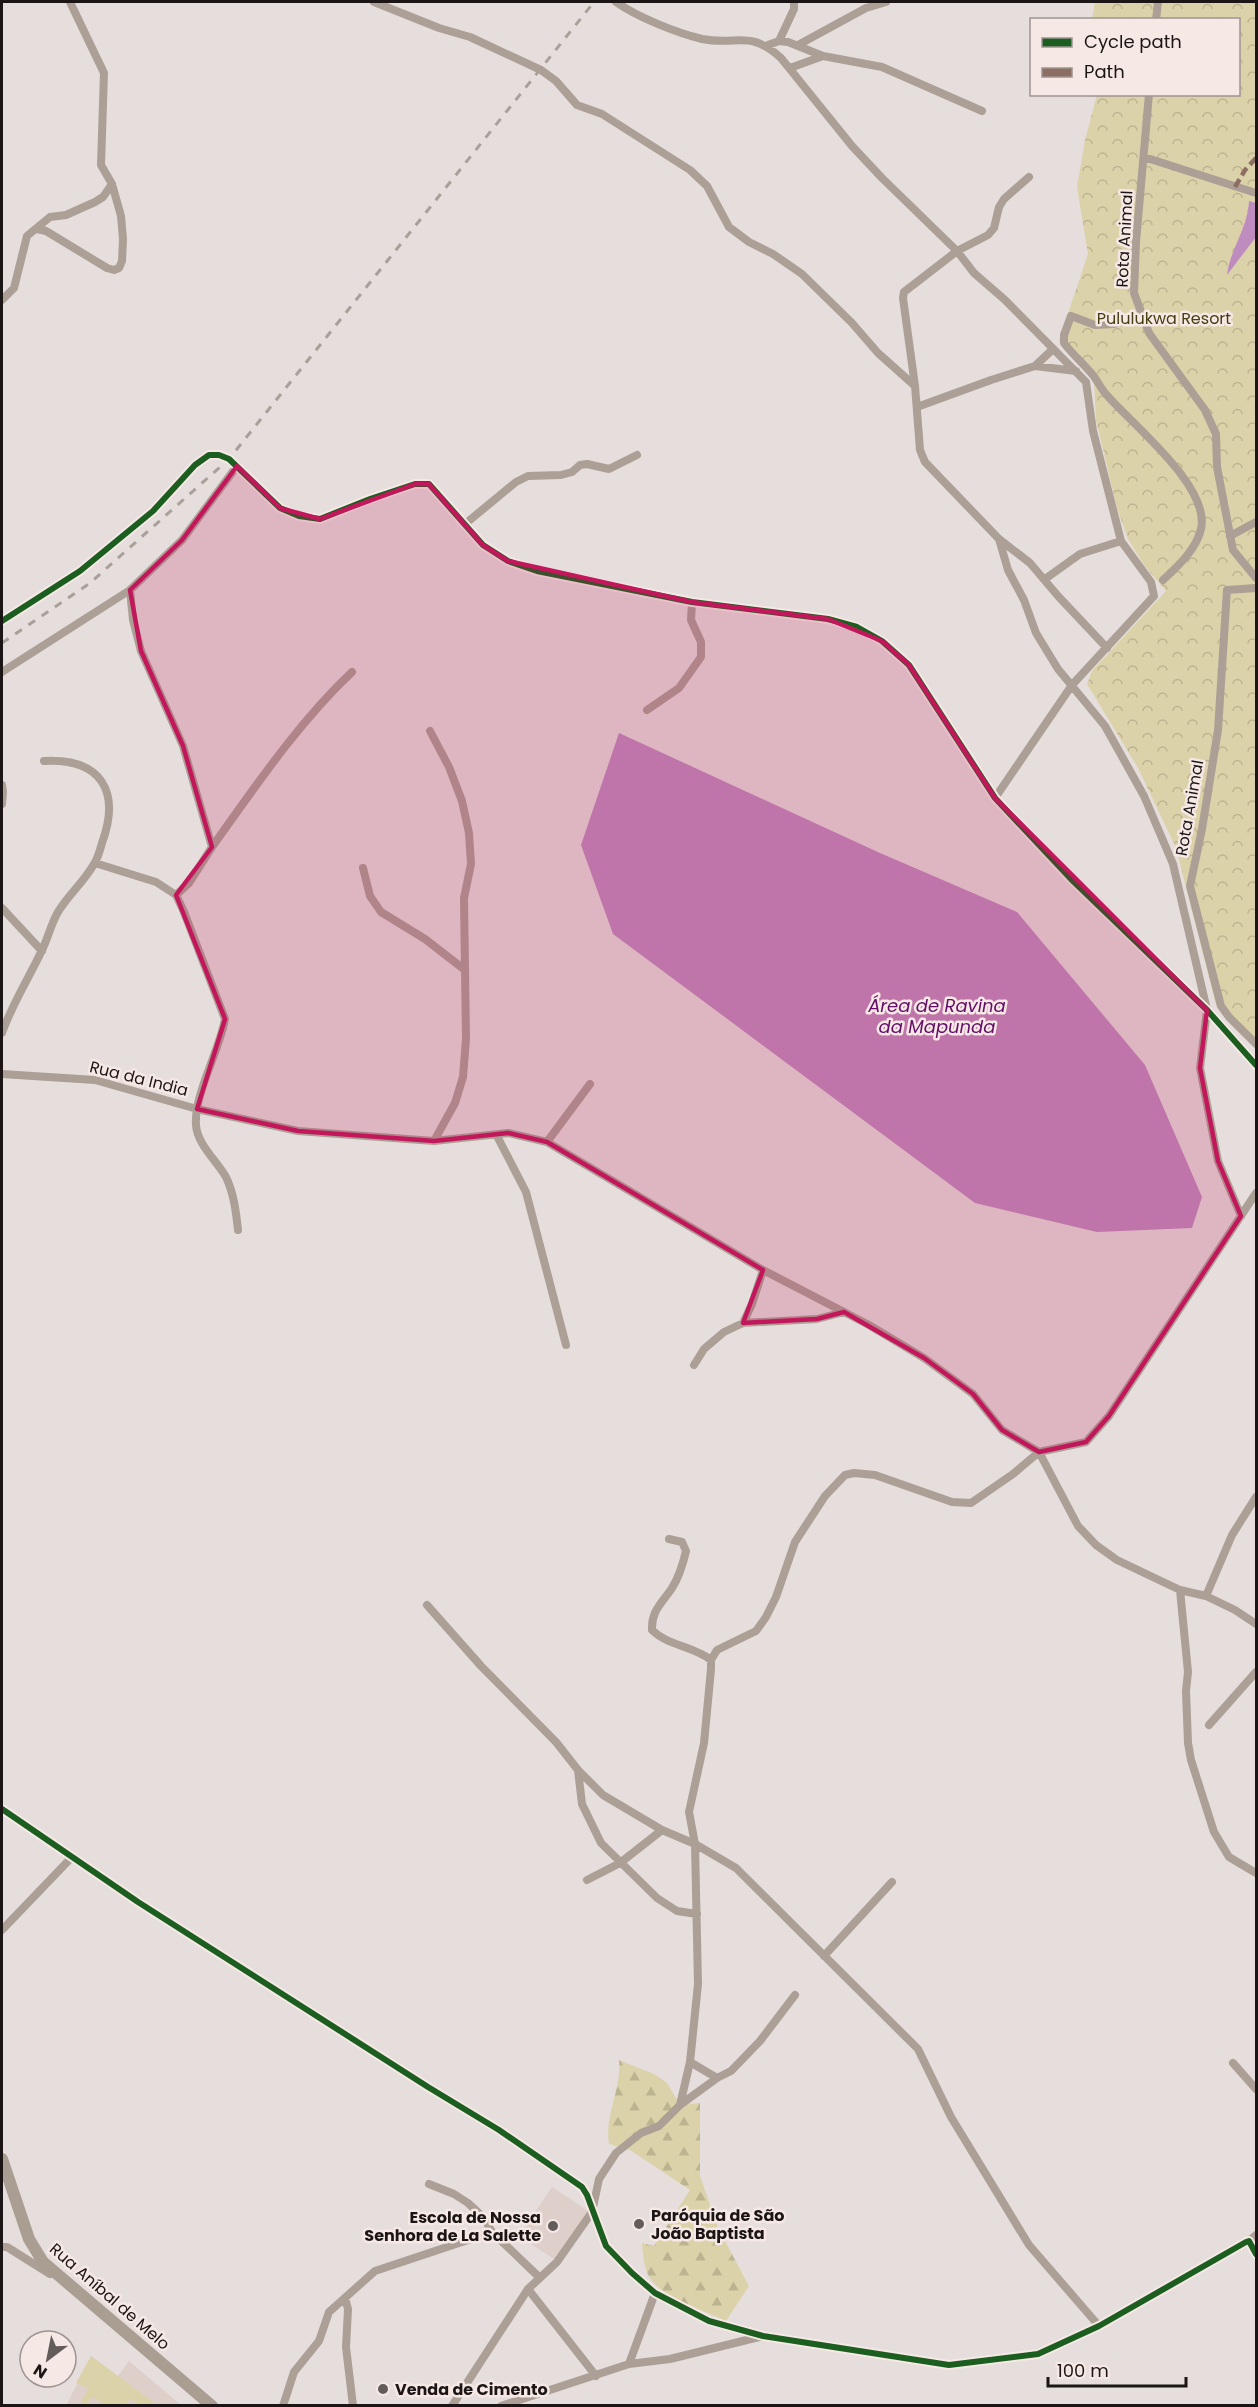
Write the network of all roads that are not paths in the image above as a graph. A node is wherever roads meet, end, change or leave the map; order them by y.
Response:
1 (70, 2) edge
2 (374, 2) edge
3 (794, 2) edge
4 (886, 2) edge
5 (1158, 2) edge
6 (622, 3) edge
7 (866, 5) edge
8 (1156, 18) edge
9 (779, 41) junction
10 (768, 45) junction
11 (798, 45) junction
12 (823, 56) junction
13 (790, 68) junction
14 (1149, 96) edge
15 (982, 111) dead end
16 (1144, 157) junction
17 (1029, 177) dead end
18 (112, 184) junction
19 (1257, 193) edge
20 (37, 229) junction
21 (957, 251) junction
22 (2, 300) edge
23 (1143, 316) junction
24 (1052, 350) junction
25 (1035, 366) junction
26 (1076, 371) junction
27 (915, 386) junction
28 (917, 407) junction
29 (637, 455) dead end
30 (237, 466) junction
31 (1257, 522) edge
32 (465, 524) junction
33 (1230, 536) junction
34 (999, 539) junction
35 (1121, 541) junction
36 (1257, 578) edge
37 (1045, 579) junction
38 (1162, 580) dead end
39 (1257, 588) edge
40 (130, 590) junction
41 (692, 602) junction
42 (2, 621) edge
43 (1107, 648) junction
44 (2, 672) edge
45 (352, 672) dead end
46 (1072, 685) junction
47 (647, 710) dead end
48 (430, 731) dead end
49 (44, 760) dead end
50 (2, 785) edge
51 (995, 798) junction
52 (2, 804) edge
53 (212, 847) junction
54 (95, 863) junction
55 (363, 868) dead end
56 (176, 896) junction
57 (2, 908) edge
58 (42, 951) junction
59 (465, 970) junction
60 (1207, 1010) junction
61 (2, 1033) edge
62 (1257, 1044) edge
63 (1257, 1065) edge
64 (2, 1074) edge
65 (590, 1084) dead end
66 (197, 1109) junction
67 (497, 1136) junction
68 (434, 1141) junction
69 (547, 1142) junction
70 (1257, 1193) edge
71 (1241, 1216) junction
72 (238, 1230) dead end
73 (763, 1270) junction
74 (844, 1312) junction
75 (743, 1323) junction
76 (566, 1345) dead end
77 (694, 1365) dead end
78 (1038, 1452) junction
79 (1257, 1497) edge
80 (669, 1539) dead end
81 (1180, 1590) junction
82 (1206, 1596) junction
83 (427, 1605) dead end
84 (1257, 1624) edge
85 (711, 1660) junction
86 (1257, 1672) edge
87 (1209, 1725) dead end
88 (578, 1770) junction
89 (2, 1809) edge
90 (662, 1830) junction
91 (695, 1844) junction
92 (72, 1857) junction
93 (620, 1863) junction
94 (1257, 1873) edge
95 (587, 1880) dead end
96 (892, 1882) dead end
97 (697, 1914) junction
98 (2, 1930) edge
99 (825, 1956) junction
100 (795, 1995) dead end
101 (690, 2061) junction
102 (1233, 2063) dead end
103 (717, 2078) junction
104 (1257, 2089) edge
105 (680, 2105) junction
106 (2, 2159) edge
107 (429, 2184) dead end
108 (592, 2212) junction
109 (492, 2232) junction
110 (1253, 2238) edge
111 (2, 2247) edge
112 (1257, 2254) edge
113 (540, 2278) junction
114 (71, 2287) junction
115 (528, 2289) junction
116 (655, 2293) junction
117 (345, 2298) junction
118 (1099, 2326) junction
119 (763, 2336) junction
120 (629, 2364) junction
121 (596, 2376) junction
122 (212, 2406) edge
123 (283, 2406) edge
124 (353, 2406) edge
125 (452, 2406) edge
126 (501, 2406) edge

1 - 18 street
2 - 27 street
3 - 9 street
4 - 7 street
5 - 8 street
6 - 10 street
7 - 11 street
9 - 10 street
9 - 11 street
10 - 13 street
11 - 12 street
12 - 13 street
12 - 15 street
13 - 21 street
14 - 16 street, Rota Animal
16 - 19 street
16 - 23 street, Rota Animal
17 - 21 street
18 - 20 street
18 - 20 street
20 - 22 street
21 - 24 street
21 - 27 street
23 - 33 street, Rota Animal
23 - 38 street
24 - 25 street
24 - 26 street
25 - 26 street
25 - 28 street
26 - 35 street
27 - 28 street
28 - 34 street
29 - 32 street
30 - 32 street
30 - 40 street
30 - 42 street
31 - 33 street
32 - 41 street
33 - 36 street, Rota Animal
34 - 37 street
34 - 46 street
35 - 37 street
35 - 43 street
37 - 43 street
39 - 62 street, Rota Animal
40 - 44 street
40 - 53 street
41 - 47 street
41 - 51 street
43 - 46 street
45 - 53 street
46 - 51 street
46 - 60 street
48 - 59 street
49 - 54 street
50 - 52 street
51 - 60 street
53 - 56 street
54 - 56 street
54 - 58 street
55 - 59 street
56 - 66 street
57 - 58 street
58 - 61 street
59 - 68 street
60 - 63 street
60 - 71 street
64 - 66 street, Rua da India
65 - 69 street
66 - 68 street, Rua da India
66 - 72 street
67 - 68 street, Rua da India
67 - 69 street, Rua da India
67 - 76 street
69 - 73 street, Rua da India
70 - 71 street
71 - 78 street
73 - 74 street, Rua da India
73 - 75 street
74 - 75 street
74 - 78 street, Rua da India
75 - 77 street
78 - 81 street
78 - 85 street
79 - 82 street
80 - 85 street
81 - 82 street
81 - 94 street
82 - 84 street
83 - 88 street
85 - 91 street
86 - 87 street
88 - 90 street
88 - 93 street
89 - 92 street
90 - 91 street
90 - 93 street
91 - 97 street
91 - 99 street
92 - 98 street
92 - 108 street
93 - 95 street
93 - 97 street
96 - 99 street
97 - 101 street
99 - 118 street
100 - 103 street
101 - 103 street
101 - 105 street
102 - 104 street
103 - 105 street
105 - 108 street
106 - 114 street, Rua Aníbal de Melo
107 - 109 street
108 - 113 street
108 - 116 street
109 - 113 street
109 - 117 street
110 - 112 street
110 - 118 street
111 - 114 street
113 - 115 street
114 - 122 street, Rua Aníbal de Melo
115 - 121 street
115 - 125 street
116 - 119 street
116 - 120 street
117 - 123 street
117 - 124 street
118 - 119 street
119 - 120 street
120 - 121 street
121 - 126 street

